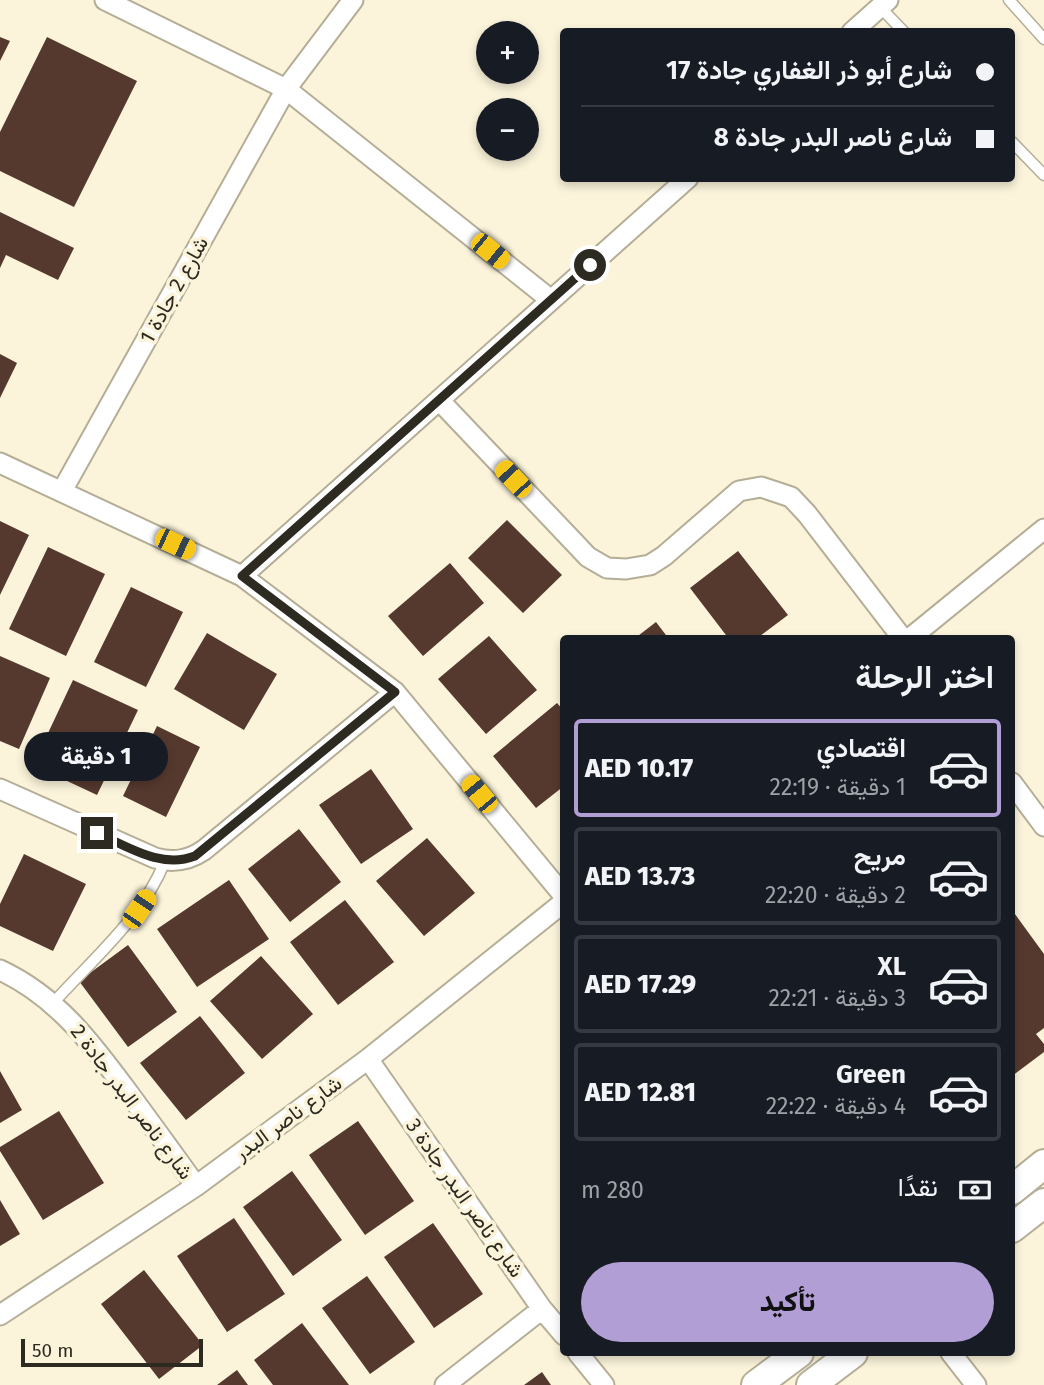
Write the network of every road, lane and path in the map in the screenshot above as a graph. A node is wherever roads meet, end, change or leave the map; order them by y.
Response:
1 (105, 0) edge
2 (353, 0) edge
3 (1009, 0) edge
4 (884, 4) edge
5 (857, 28) edge
6 (901, 28) edge
7 (1044, 39) edge
8 (286, 89) junction
9 (1015, 145) edge
10 (1044, 175) edge
11 (684, 182) edge
12 (551, 300) junction
13 (439, 400) junction
14 (0, 463) edge
15 (62, 491) junction
16 (1044, 529) edge
17 (242, 576) junction
18 (900, 635) edge
19 (914, 635) edge
20 (395, 692) junction
21 (1015, 787) edge
22 (0, 789) edge
23 (1044, 826) edge
24 (165, 861) junction
25 (560, 891) edge
26 (560, 905) edge
27 (4, 976) edge
28 (53, 1003) junction
29 (368, 1059) junction
30 (1044, 1164) edge
31 (196, 1186) junction
32 (1015, 1188) edge
33 (1044, 1203) edge
34 (1015, 1226) edge
35 (542, 1309) junction
36 (0, 1315) edge
37 (560, 1330) edge
38 (580, 1356) edge
39 (795, 1356) edge
40 (849, 1356) edge
41 (953, 1356) edge
42 (445, 1385) edge
43 (604, 1385) edge
44 (756, 1385) edge
45 (811, 1385) edge
46 (976, 1385) edge

1 - 8 street
2 - 8 street, شارع 2 جادة 1
3 - 7 lane
4 - 5 street
4 - 6 lane
8 - 12 street
8 - 15 street, شارع 2 جادة 1
9 - 10 lane
11 - 12 street
12 - 13 street
13 - 17 street
13 - 18 street
14 - 15 street
15 - 17 street
16 - 19 street
17 - 20 street
20 - 24 street
20 - 25 street
21 - 23 street
22 - 24 street
24 - 28 lane
26 - 29 street, شارع ناصر البدر
27 - 28 street, شارع ناصر البدر جادة 2
28 - 31 street, شارع ناصر البدر جادة 2
29 - 31 street, شارع ناصر البدر
29 - 35 street, شارع ناصر البدر جادة 3
30 - 32 main road
31 - 36 street, شارع ناصر البدر
33 - 34 main road
35 - 37 street, شارع ناصر البدر جادة 3
35 - 42 street
38 - 43 street
39 - 44 main road
40 - 45 main road
41 - 46 street

